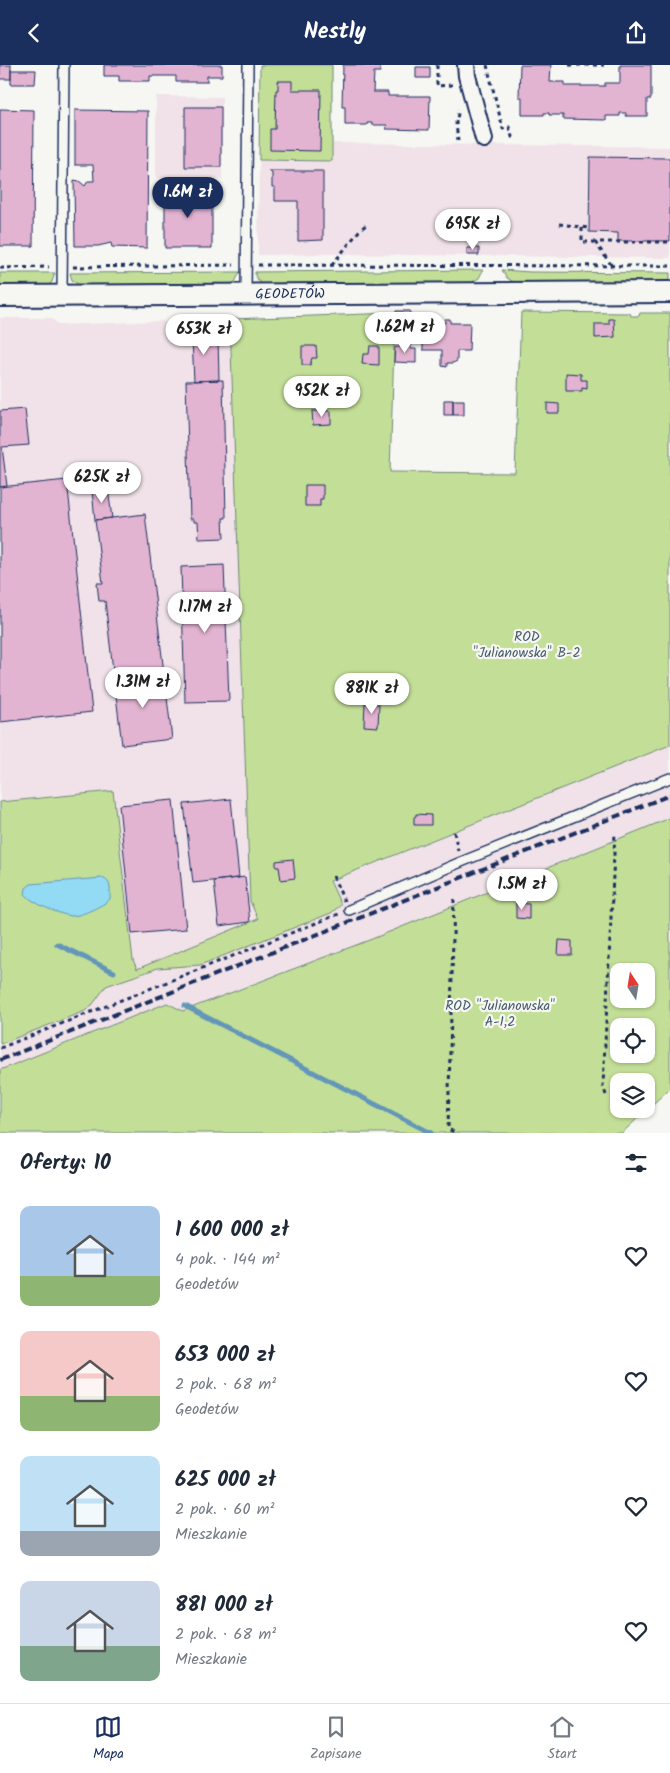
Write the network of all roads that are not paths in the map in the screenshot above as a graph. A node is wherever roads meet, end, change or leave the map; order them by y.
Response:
1 (64, 65) edge
2 (248, 65) edge
3 (466, 65) edge
4 (484, 139) dead end
5 (670, 292) edge
6 (246, 294) junction
7 (62, 295) junction
8 (0, 296) edge
9 (670, 778) edge
10 (349, 910) road end

1 - 7 lane
2 - 6 lane
3 - 4 street
5 - 6 street, GEODETÓW
6 - 7 street, GEODETÓW
7 - 8 street, GEODETÓW
9 - 10 lane

